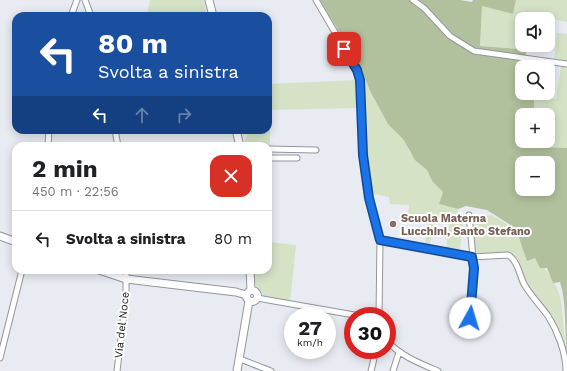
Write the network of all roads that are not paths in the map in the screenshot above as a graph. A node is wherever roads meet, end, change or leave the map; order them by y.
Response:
1 (77, 0) edge
2 (85, 0) edge
3 (209, 0) edge
4 (316, 0) edge
5 (413, 0) edge
6 (72, 12) edge
7 (90, 12) edge
8 (212, 12) edge
9 (567, 64) edge
10 (272, 149) edge
11 (316, 150) dead end
12 (272, 158) edge
13 (297, 158) dead end
14 (469, 215) dead end
15 (0, 236) edge
16 (12, 240) edge
17 (380, 240) junction
18 (472, 257) junction
19 (21, 274) edge
20 (111, 274) edge
21 (126, 274) edge
22 (250, 274) edge
23 (126, 279) junction
24 (249, 296) junction
25 (257, 298) joint
26 (379, 307) edge
27 (344, 313) edge
28 (470, 318) dead end
29 (396, 349) edge
30 (399, 352) junction
31 (0, 358) edge
32 (240, 359) junction
33 (374, 359) edge
34 (117, 371) edge
35 (238, 371) edge
36 (271, 371) edge
37 (371, 371) edge
38 (393, 371) edge
39 (438, 371) edge
40 (566, 371) edge

1 - 6 street
2 - 7 street
3 - 8 street
4 - 17 street
5 - 9 street
10 - 11 street
12 - 13 street
14 - 18 street
15 - 16 street
17 - 18 street
17 - 26 street
18 - 28 street
18 - 40 street
19 - 31 street
20 - 23 street
21 - 23 street, Via del Noce
22 - 24 street
23 - 24 street
23 - 34 street, Via del Noce
24 - 25 street
24 - 32 street
25 - 27 street
29 - 30 street
30 - 38 street
30 - 39 street
32 - 35 street
32 - 36 street
33 - 37 street

